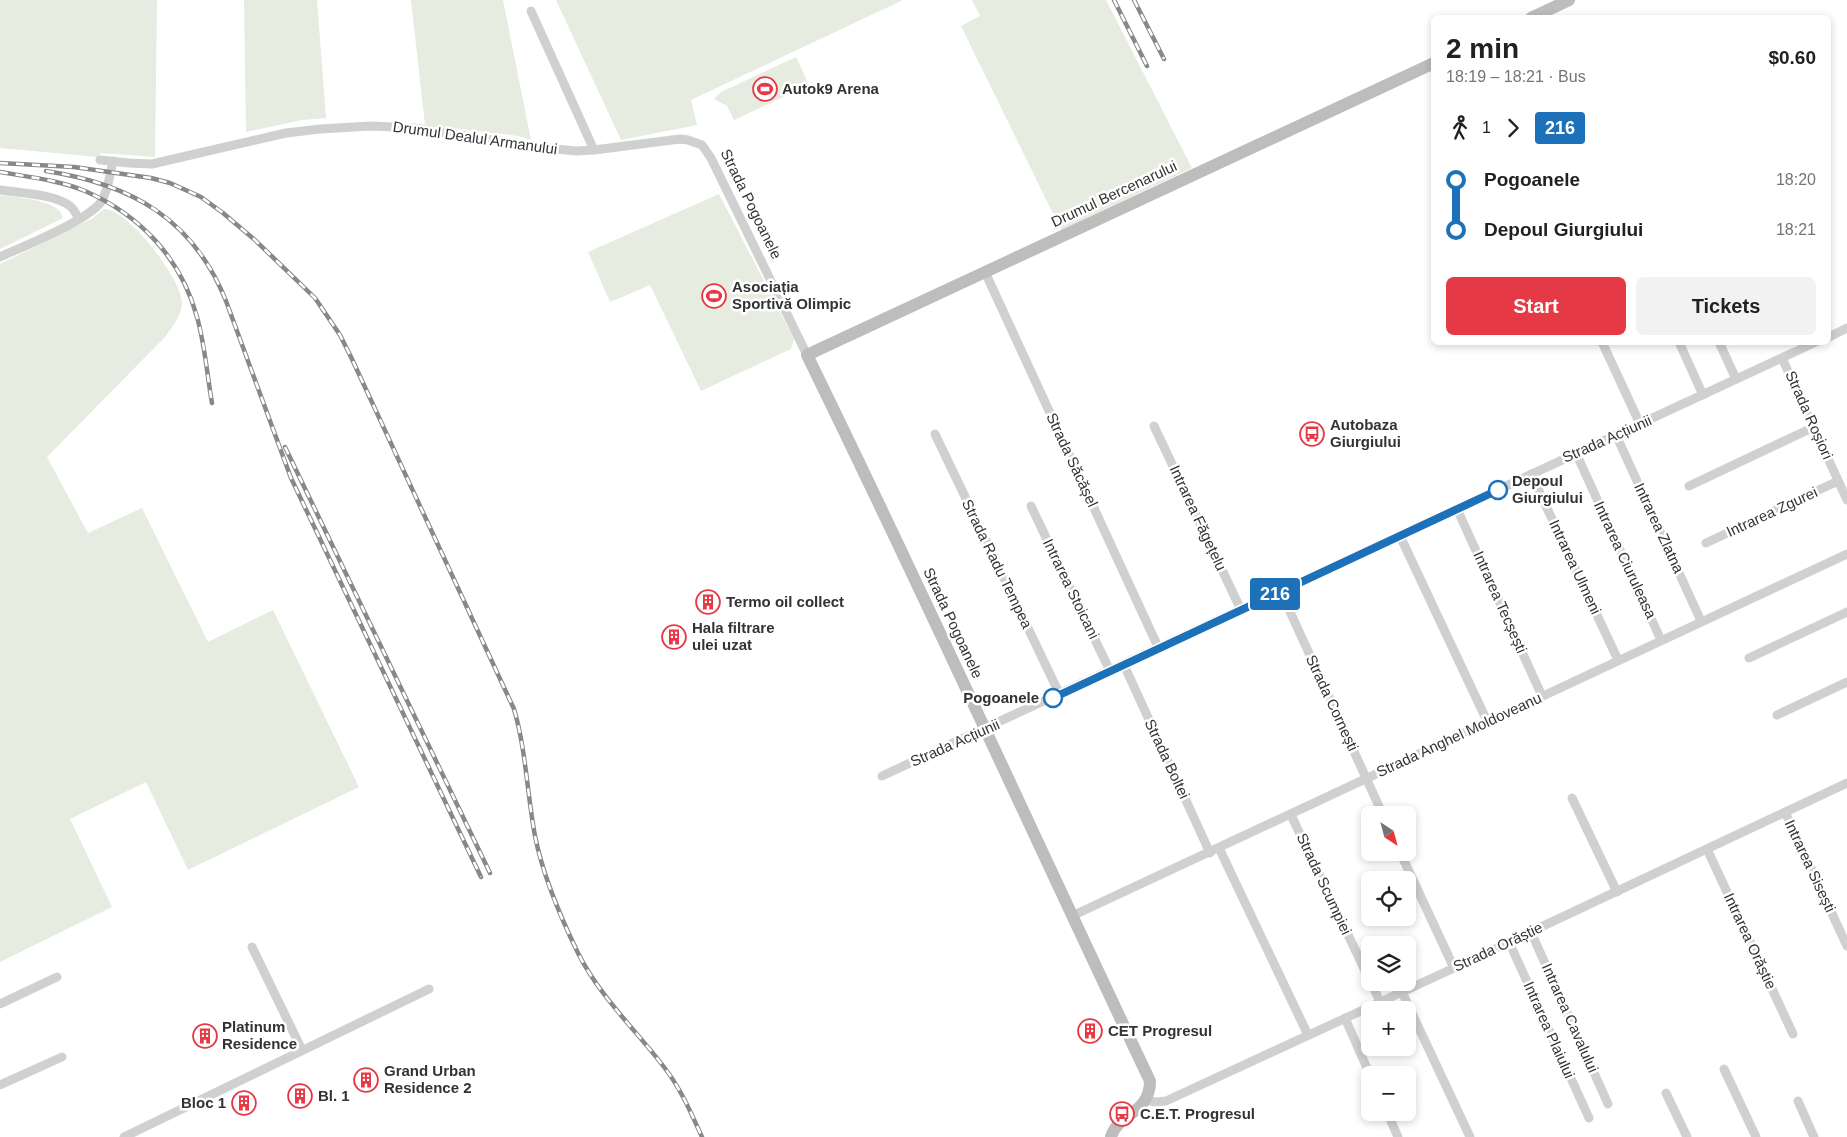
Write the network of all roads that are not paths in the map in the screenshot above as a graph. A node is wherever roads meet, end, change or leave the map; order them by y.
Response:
1 (1569, 0) edge
2 (531, 11) dead end
3 (1537, 15) edge
4 (1431, 64) edge
5 (702, 145) joint
6 (594, 150) junction
7 (100, 160) dead end
8 (113, 161) junction
9 (0, 190) edge
10 (79, 219) junction
11 (0, 257) edge
12 (985, 272) junction
13 (1847, 328) edge
14 (1831, 336) edge
15 (1603, 345) edge
16 (1679, 345) edge
17 (1720, 345) edge
18 (1810, 345) edge
19 (807, 355) junction
20 (1782, 358) junction
21 (1736, 379) junction
22 (1703, 395) junction
23 (1640, 424) junction
24 (1154, 426) dead end
25 (1814, 428) junction
26 (935, 434) dead end
27 (1616, 435) junction
28 (1576, 453) junction
29 (1531, 474) junction
30 (1838, 481) junction
31 (1689, 486) dead end
32 (1847, 500) edge
33 (1031, 506) dead end
34 (1457, 509) junction
35 (1400, 536) junction
36 (1706, 543) dead end
37 (1847, 554) edge
38 (1281, 592) junction
39 (1241, 610) junction
40 (1847, 612) edge
41 (1701, 621) junction
42 (1661, 640) junction
43 (1159, 649) junction
44 (1749, 658) dead end
45 (1618, 660) junction
46 (1124, 665) junction
47 (1110, 671) junction
48 (1847, 682) edge
49 (1060, 695) junction
50 (1542, 696) junction
51 (1776, 715) dead end
52 (1487, 722) junction
53 (986, 729) junction
54 (882, 776) dead end
55 (1366, 779) junction
56 (1847, 782) edge
57 (1572, 798) dead end
58 (1379, 806) edge
59 (1785, 812) junction
60 (1291, 814) junction
61 (1219, 848) junction
62 (1707, 849) junction
63 (1210, 853) junction
64 (1404, 861) edge
65 (1617, 892) junction
66 (1072, 916) junction
67 (1531, 932) junction
68 (1509, 942) junction
69 (1847, 946) edge
70 (252, 947) dead end
71 (1361, 963) edge
72 (1454, 968) junction
73 (57, 977) dead end
74 (428, 989) dead end
75 (1402, 992) junction
76 (1382, 1001) edge
77 (0, 1004) edge
78 (1361, 1011) edge
79 (1345, 1018) junction
80 (1793, 1034) dead end
81 (1308, 1035) junction
82 (302, 1050) junction
83 (62, 1057) dead end
84 (1366, 1066) edge
85 (1724, 1069) dead end
86 (0, 1085) edge
87 (1666, 1093) dead end
88 (1146, 1100) junction
89 (1798, 1101) dead end
90 (1608, 1104) dead end
91 (1589, 1118) dead end
92 (1391, 1121) edge
93 (124, 1137) edge
94 (1111, 1137) edge
95 (1398, 1137) edge
96 (1470, 1137) edge
97 (1687, 1137) edge
98 (1756, 1137) edge
99 (1814, 1137) edge

1 - 3 street
2 - 6 street
4 - 12 street, Drumul Bercenarului
5 - 6 street, Drumul Dealul Armanului
5 - 19 street, Strada Pogoanele
6 - 8 street, Drumul Dealul Armanului
7 - 8 street, Drumul Dealul Armanului
8 - 10 street
9 - 10 street
10 - 11 street
12 - 19 street, Drumul Bercenarului
12 - 43 street, Strada Săcășel
13 - 14 street
15 - 23 street
16 - 22 street
17 - 21 street
18 - 20 street, Strada Acțiunii
19 - 53 street, Strada Pogoanele
20 - 21 street, Strada Acțiunii
20 - 25 street, Strada Roșiori
21 - 22 street, Strada Acțiunii
22 - 23 street, Strada Acțiunii
23 - 27 street, Strada Acțiunii
24 - 39 street, Intrarea Făgețelu
25 - 30 street, Strada Roșiori
25 - 31 street
26 - 49 street, Strada Radu Tempea
27 - 28 street, Strada Acțiunii
27 - 41 street, Intrarea Zlatna
28 - 29 street, Strada Acțiunii
28 - 42 street, Intrarea Ciuruleasa
29 - 34 street, Strada Acțiunii
29 - 45 street, Intrarea Ulmeni
30 - 32 street, Strada Roșiori
30 - 36 street, Intrarea Zgurei
33 - 47 street, Intrarea Stoicani
34 - 35 street, Strada Acțiunii
34 - 50 street, Intrarea Tecșești
35 - 38 street, Strada Acțiunii
35 - 52 street
37 - 41 street, Strada Anghel Moldoveanu
38 - 39 street, Strada Acțiunii
38 - 55 street, Strada Cornești
39 - 43 street, Strada Acțiunii
40 - 44 street
41 - 42 street, Strada Anghel Moldoveanu
42 - 45 street, Strada Anghel Moldoveanu
43 - 46 street, Strada Acțiunii
45 - 50 street, Strada Anghel Moldoveanu
46 - 47 street, Strada Acțiunii
46 - 63 street, Strada Boltei
47 - 49 street, Strada Acțiunii
48 - 51 street
49 - 53 street, Strada Acțiunii
50 - 52 street, Strada Anghel Moldoveanu
52 - 55 street, Strada Anghel Moldoveanu
53 - 54 street, Strada Acțiunii
53 - 66 street, Strada Pogoanele
55 - 58 street, Strada Cornești
55 - 60 street, Strada Anghel Moldoveanu
56 - 59 street, Strada Orăștie
57 - 65 street
59 - 62 street, Strada Orăștie
59 - 69 street, Intrarea Sisești
60 - 61 street, Strada Anghel Moldoveanu
60 - 71 street, Strada Scumpiei
61 - 63 street, Strada Anghel Moldoveanu
61 - 81 street
62 - 65 street, Strada Orăștie
62 - 80 street, Intrarea Orăștie
63 - 66 street, Strada Anghel Moldoveanu
64 - 72 street
65 - 67 street, Strada Orăștie
66 - 88 street, Strada Pogoanele
67 - 68 street, Strada Orăștie
67 - 90 street, Intrarea Cavalului
68 - 72 street, Strada Orăștie
68 - 91 street, Intrarea Plaiului
70 - 82 street
72 - 75 street, Strada Orăștie
73 - 77 street
74 - 82 street
75 - 76 street, Strada Orăștie
75 - 96 street
78 - 79 street, Strada Orăștie
79 - 81 street, Strada Orăștie
79 - 84 street
81 - 88 street, Strada Orăștie
82 - 93 street
83 - 86 street
85 - 98 street
87 - 97 street
88 - 94 street
89 - 99 street
92 - 95 street

